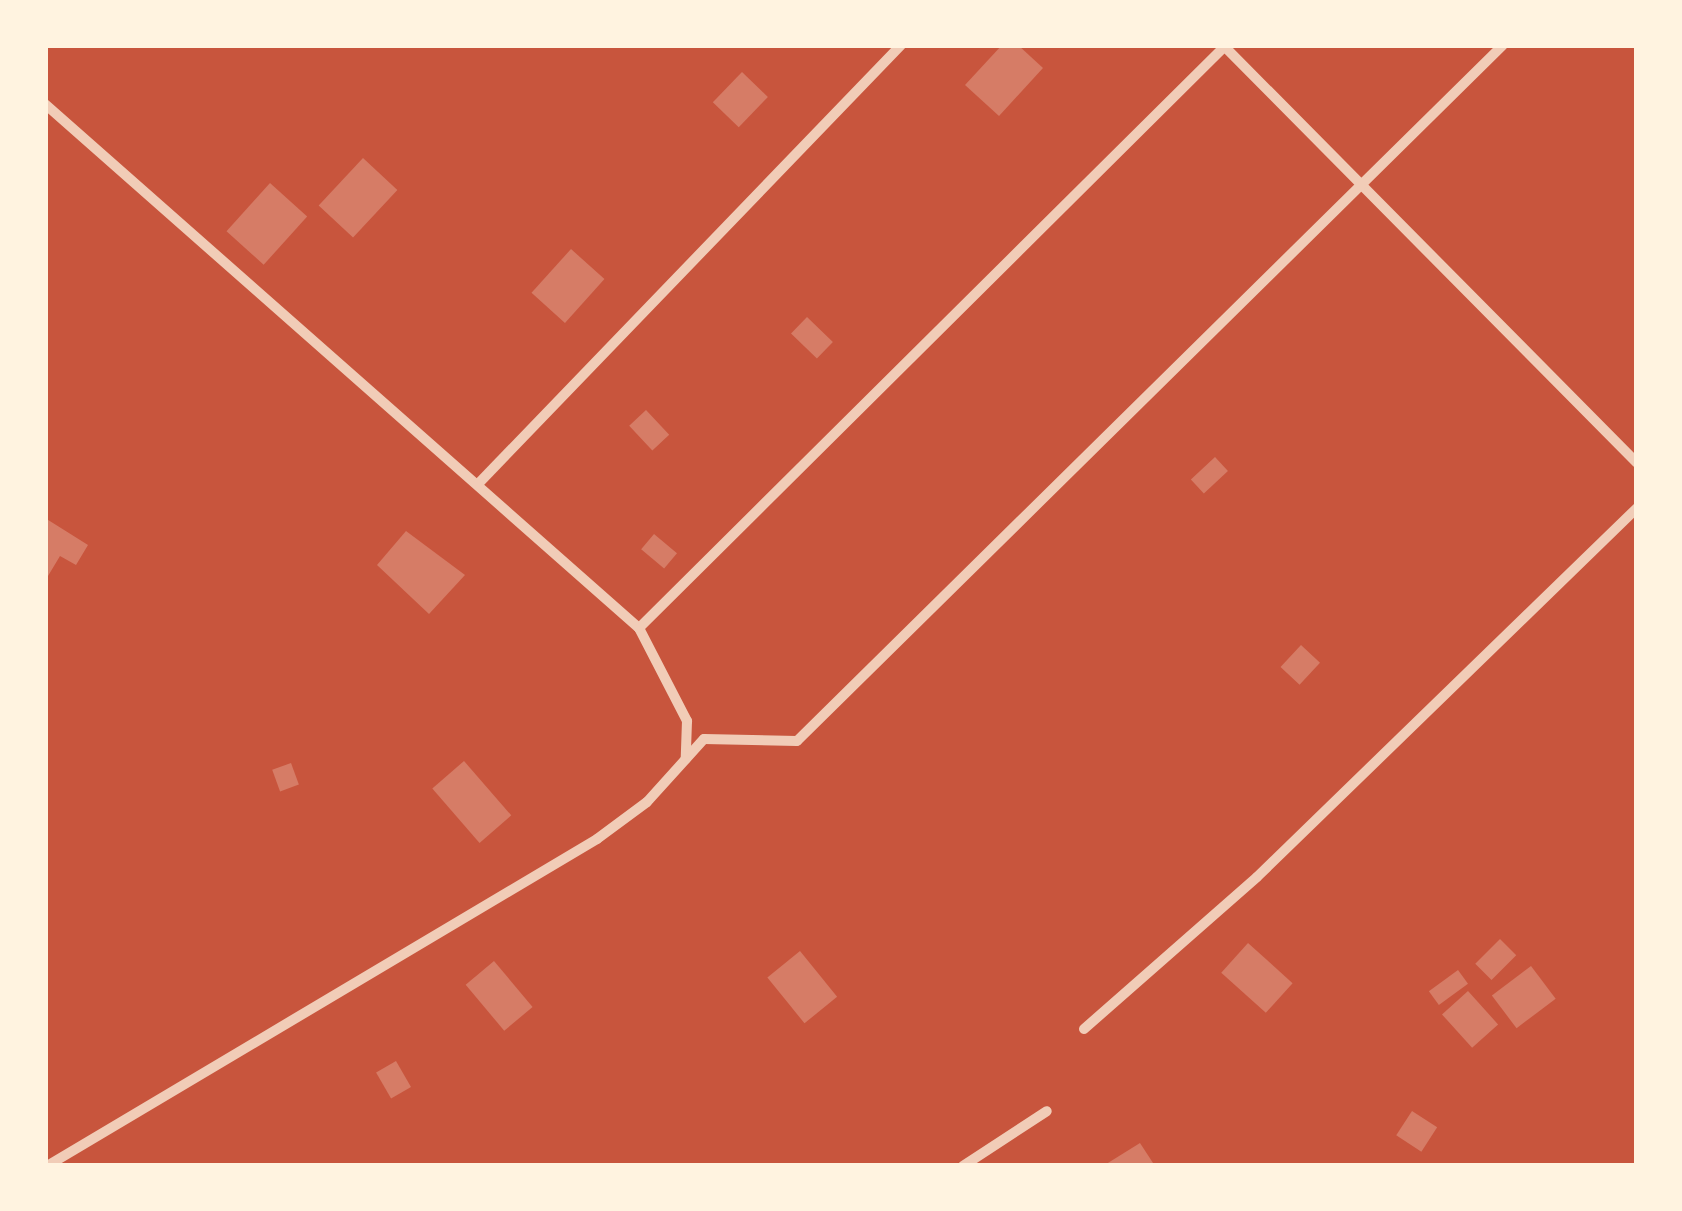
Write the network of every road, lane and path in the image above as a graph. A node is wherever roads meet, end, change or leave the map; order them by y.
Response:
1 (902, 45) edge
2 (1503, 45) edge
3 (1224, 46) edge
4 (45, 104) edge
5 (1358, 189) junction
6 (1637, 464) edge
7 (478, 484) junction
8 (1637, 508) edge
9 (640, 628) junction
10 (682, 769) junction
11 (1084, 1029) dead end
12 (1047, 1111) dead end
13 (47, 1166) edge
14 (963, 1166) edge

1 - 7 street
2 - 5 street
3 - 5 street
3 - 9 street
4 - 7 street
5 - 6 street
5 - 10 street
7 - 9 street
8 - 11 street
9 - 10 street
10 - 13 street
12 - 14 street

